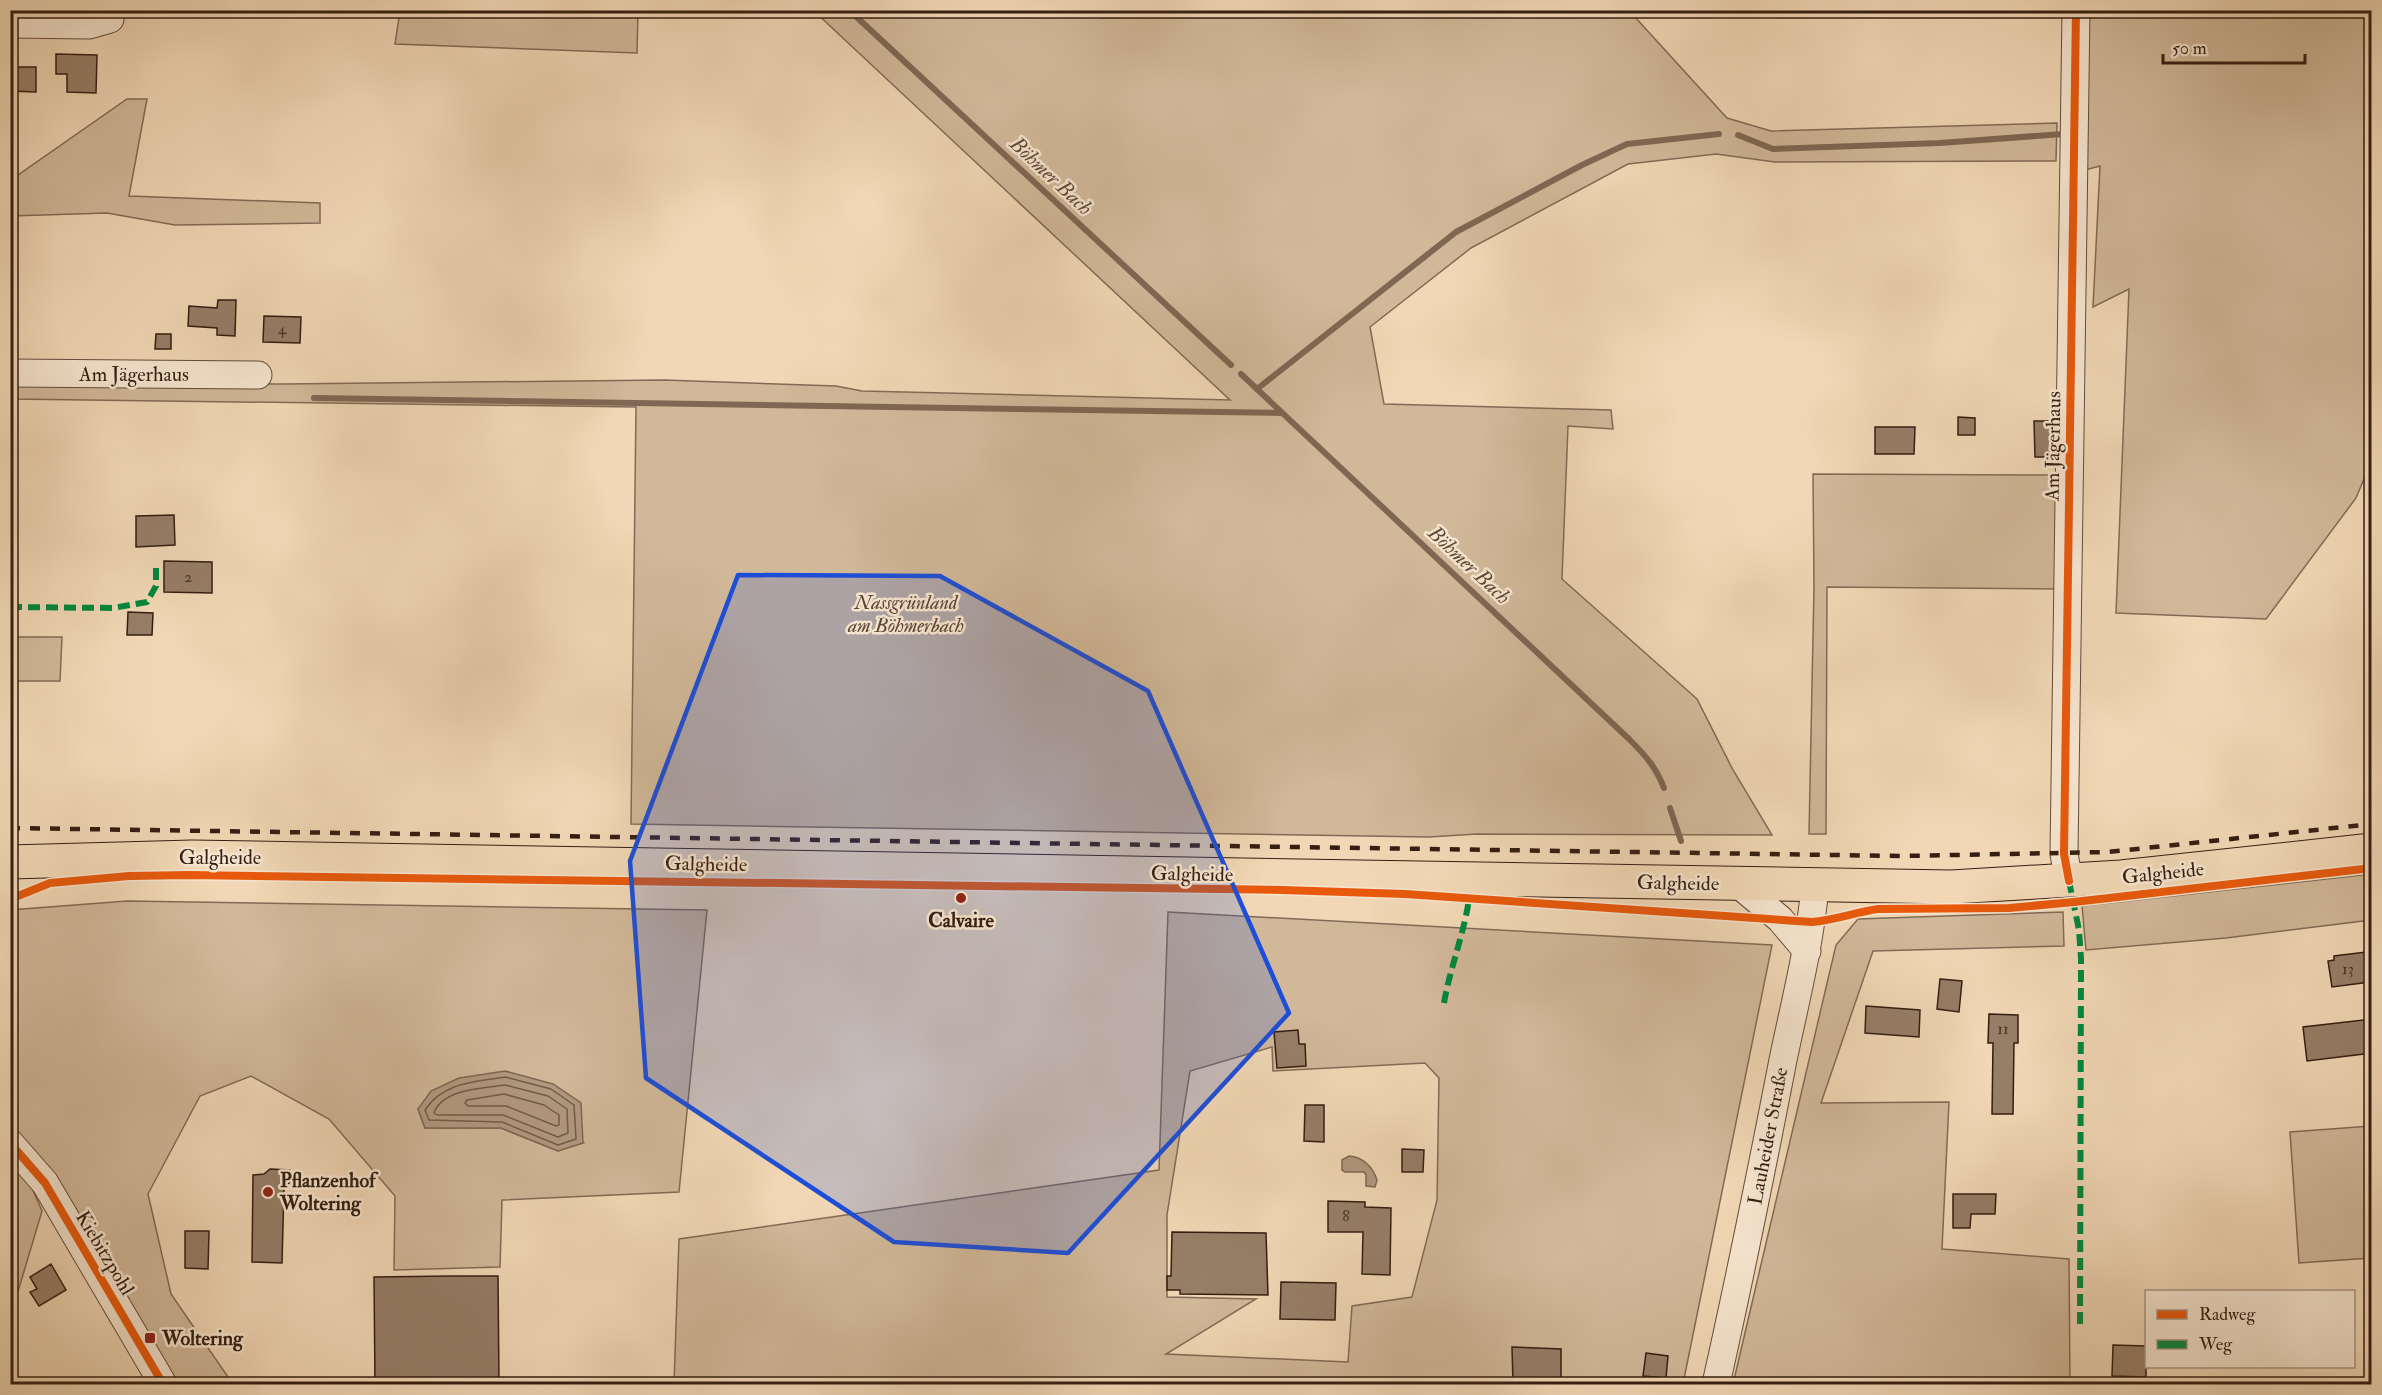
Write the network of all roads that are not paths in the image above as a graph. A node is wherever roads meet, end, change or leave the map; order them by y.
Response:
1 (2076, 10) edge
2 (110, 19) dead end
3 (10, 24) edge
4 (10, 373) edge
5 (258, 375) dead end
6 (2372, 850) edge
7 (10, 862) edge
8 (2069, 882) junction
9 (1738, 884) junction
10 (1815, 886) junction
11 (1807, 951) junction
12 (10, 1143) edge
13 (163, 1384) edge
14 (1716, 1384) edge

1 - 8 street, Am Jägerhaus
2 - 3 street
4 - 5 street, Am Jägerhaus
6 - 8 main road, Galgheide
7 - 9 main road, Galgheide
8 - 10 main road, Galgheide
9 - 10 main road, Galgheide
9 - 11 street
10 - 11 street, Lauheider Straße
11 - 14 street, Lauheider Straße
12 - 13 street, Kiebitzpohl

